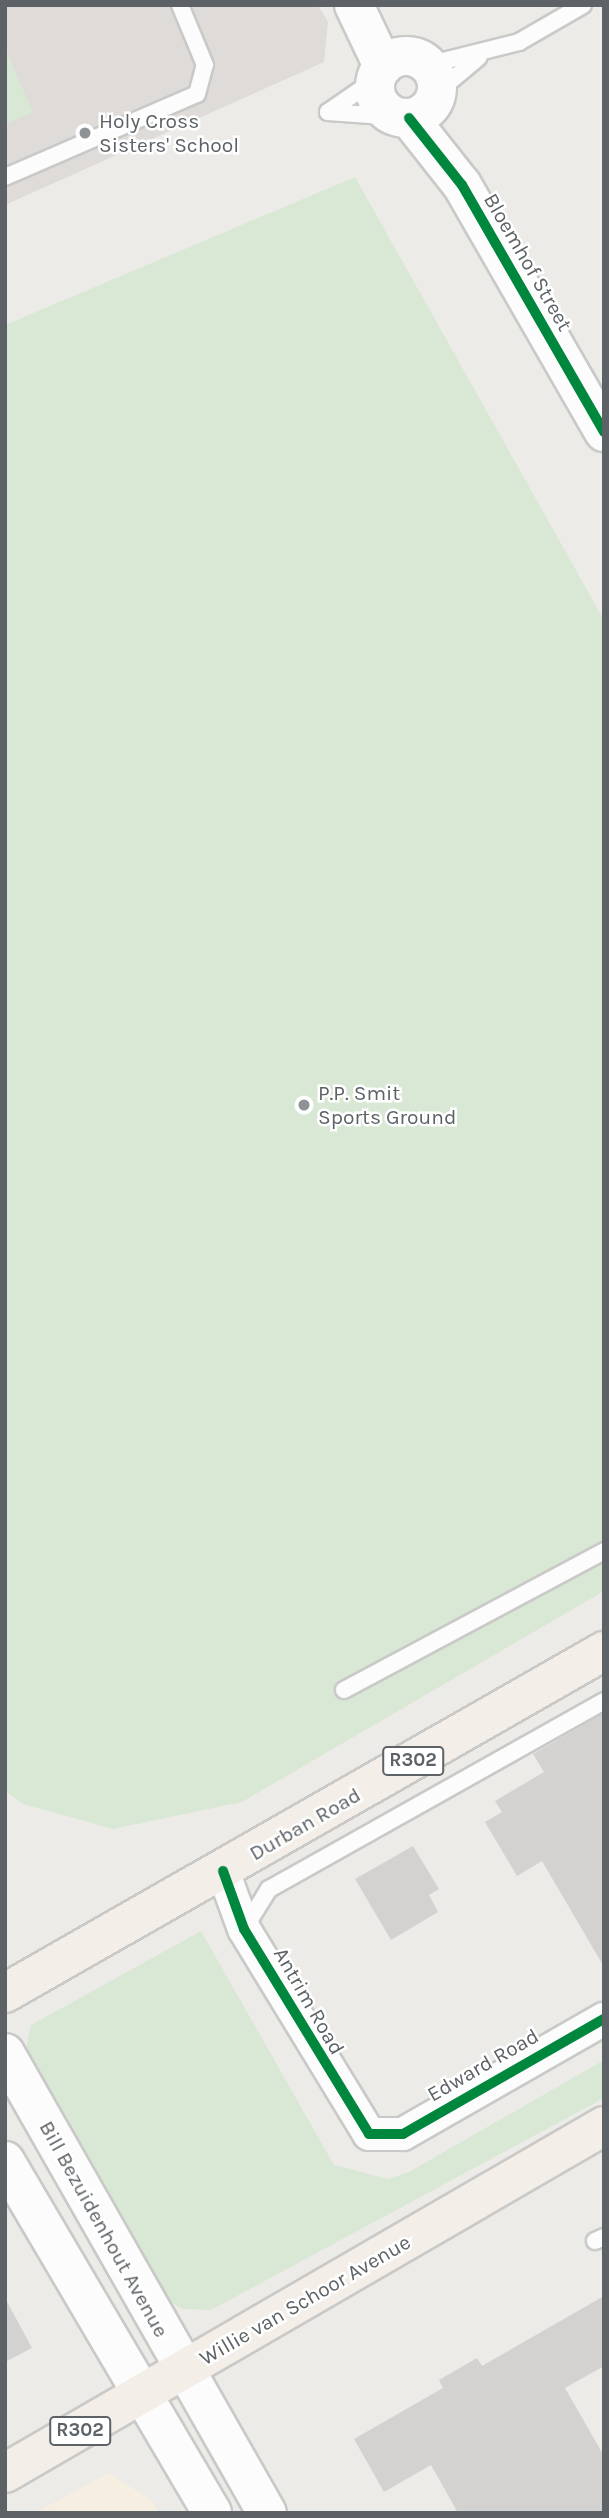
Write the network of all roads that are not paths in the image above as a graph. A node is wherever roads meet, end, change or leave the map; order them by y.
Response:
1 (180, 5) edge
2 (354, 5) edge
3 (363, 5) edge
4 (583, 5) edge
5 (479, 57) junction
6 (408, 88) junction
7 (5, 177) edge
8 (604, 432) edge
9 (604, 1551) edge
10 (604, 1651) edge
11 (344, 1690) dead end
12 (604, 1701) edge
13 (223, 1871) junction
14 (244, 1929) junction
15 (5, 1993) edge
16 (604, 2019) edge
17 (5, 2053) edge
18 (604, 2126) edge
19 (380, 2137) joint
20 (5, 2161) edge
21 (184, 2371) junction
22 (140, 2395) junction
23 (5, 2473) edge
24 (212, 2513) edge
25 (267, 2513) edge

1 - 7 lane
2 - 6 main road, Bloemhof Street
3 - 6 main road, Bloemhof Street
4 - 5 lane
5 - 6 lane
5 - 6 lane
6 - 8 main road, Bloemhof Street
9 - 11 lane
10 - 13 main road, Durban Road / R302
12 - 14 lane
13 - 14 street, Antrim Road
13 - 15 main road, Durban Road / R302
14 - 19 street, Antrim Road
16 - 19 street, Edward Road
17 - 21 main road, Bill Bezuidenhout Avenue
18 - 21 main road, Willie van Schoor Avenue / R302
20 - 22 main road
21 - 22 main road, Willie van Schoor Avenue / R302
21 - 25 main road, Bill Bezuidenhout Avenue
22 - 23 main road, Willie van Schoor Avenue / R302
22 - 24 main road

